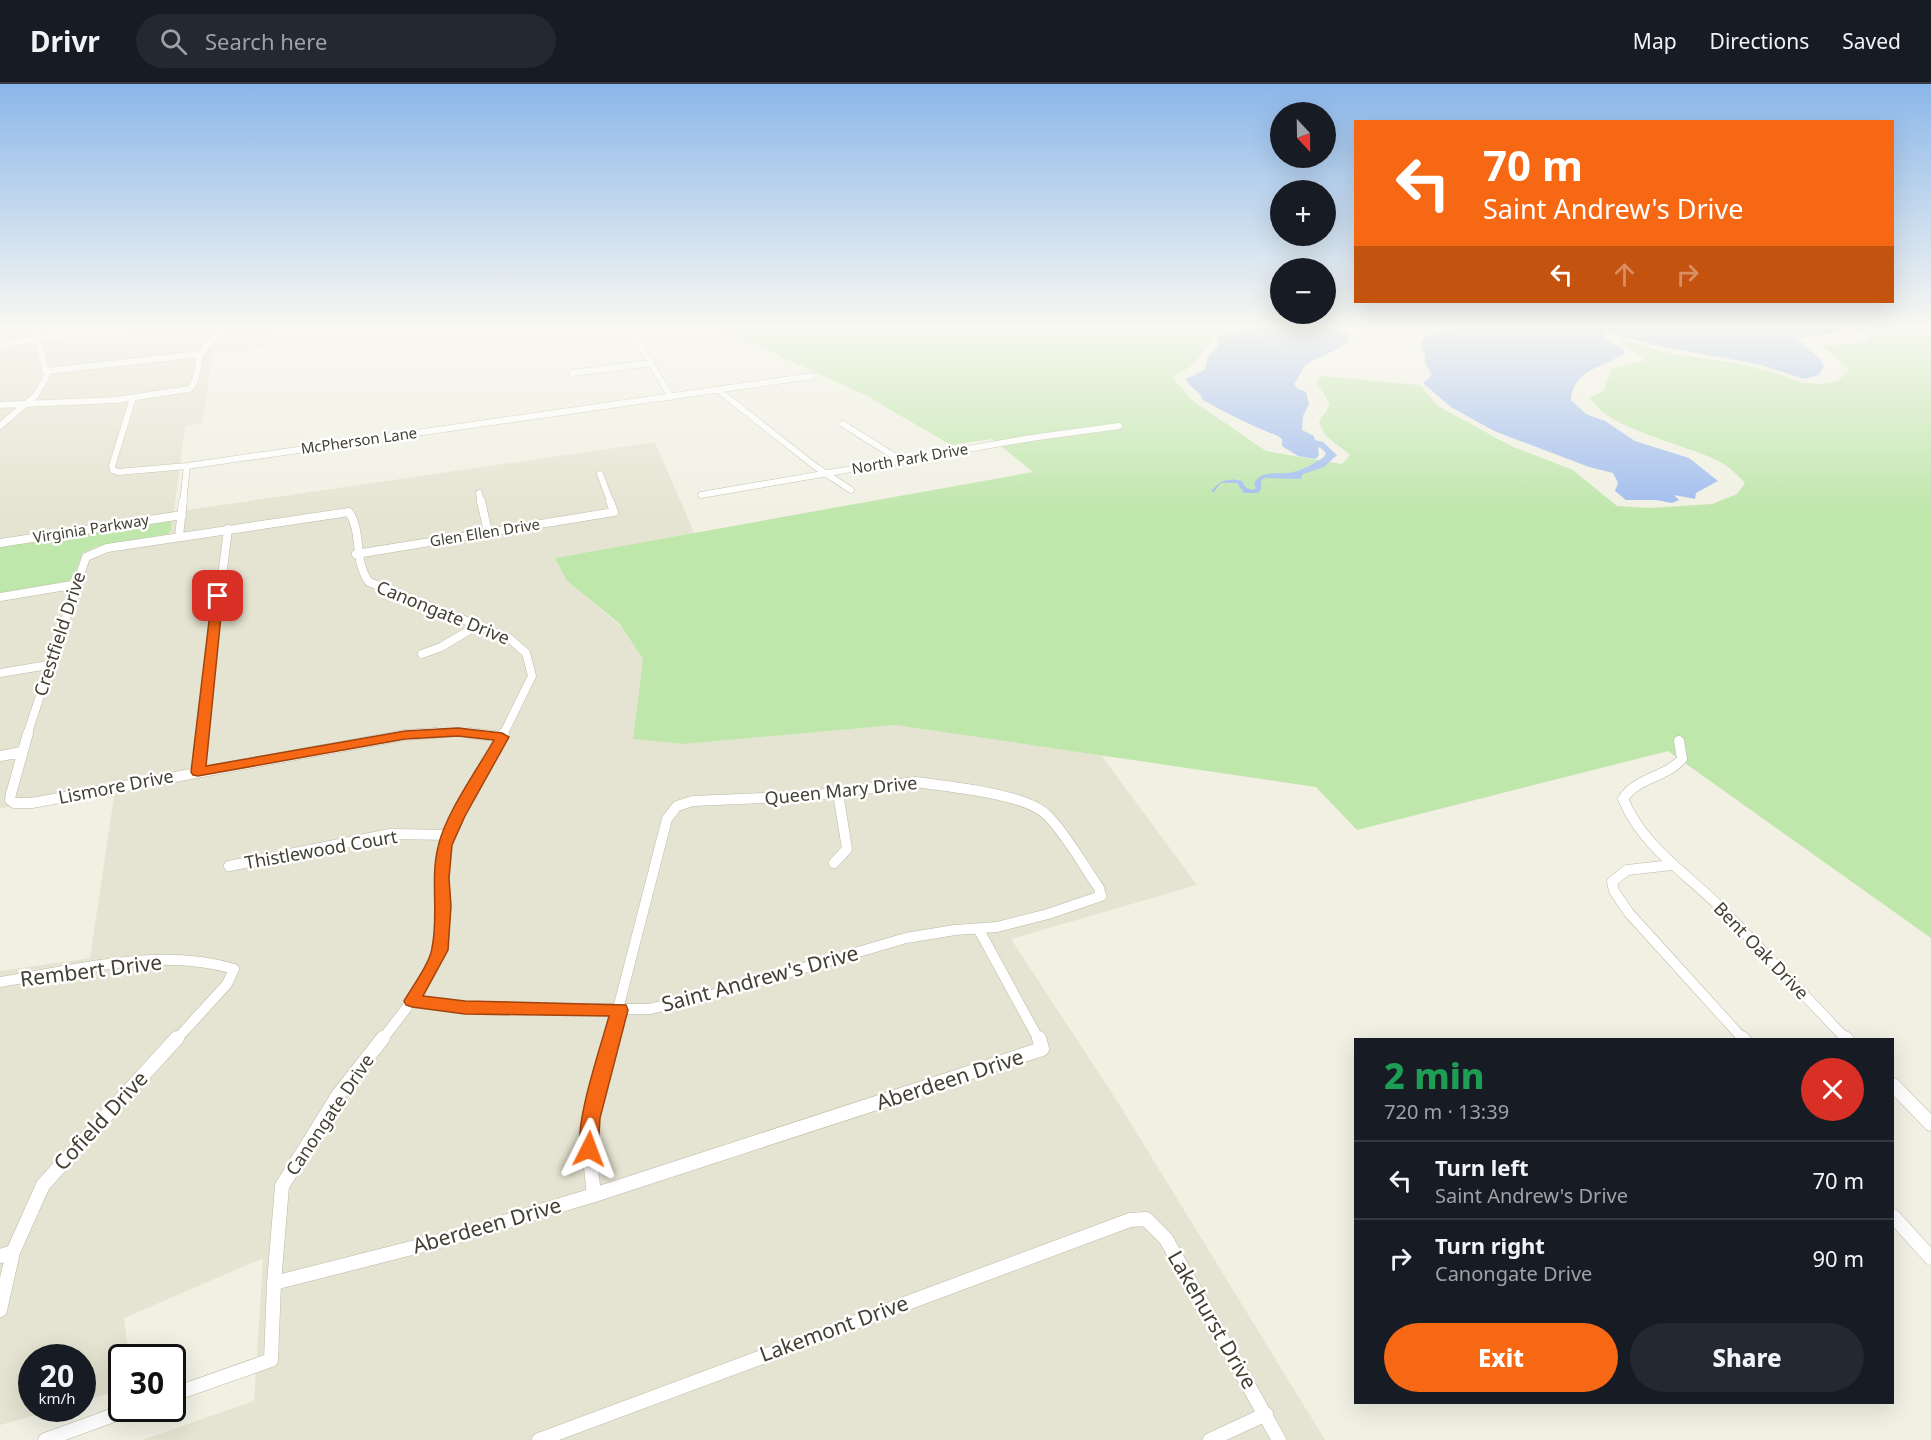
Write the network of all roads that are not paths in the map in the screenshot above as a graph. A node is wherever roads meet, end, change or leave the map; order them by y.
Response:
1 (41, 388) edge
2 (187, 388) edge
3 (666, 388) edge
4 (730, 388) edge
5 (718, 390) junction
6 (671, 396) junction
7 (133, 398) junction
8 (27, 403) junction
9 (0, 405) edge
10 (843, 424) dead end
11 (0, 426) edge
12 (1119, 426) dead end
13 (902, 461) junction
14 (187, 465) junction
15 (600, 474) dead end
16 (826, 474) junction
17 (851, 490) dead end
18 (478, 493) dead end
19 (701, 495) dead end
20 (182, 515) junction
21 (228, 529) junction
22 (488, 532) junction
23 (179, 536) junction
24 (0, 543) edge
25 (356, 554) junction
26 (78, 584) junction
27 (0, 597) edge
28 (478, 625) junction
29 (422, 654) dead end
30 (48, 665) junction
31 (0, 674) edge
32 (502, 737) junction
33 (1679, 741) dead end
34 (22, 752) junction
35 (0, 756) edge
36 (198, 772) junction
37 (838, 793) junction
38 (14, 803) joint
39 (450, 835) junction
40 (834, 862) dead end
41 (1672, 865) junction
42 (229, 866) dead end
43 (1101, 896) joint
44 (979, 930) junction
45 (218, 963) joint
46 (0, 982) edge
47 (412, 1001) junction
48 (620, 1010) junction
49 (1742, 1038) edge
50 (1845, 1038) edge
51 (1894, 1087) edge
52 (1931, 1124) edge
53 (594, 1195) junction
54 (1894, 1217) edge
55 (1130, 1220) joint
56 (7, 1254) edge
57 (1931, 1258) edge
58 (274, 1283) junction
59 (0, 1310) edge
60 (186, 1390) edge
61 (1266, 1413) junction
62 (108, 1417) edge
63 (45, 1440) edge
64 (539, 1440) edge
65 (1210, 1440) edge
66 (1279, 1440) edge

1 - 8 street
2 - 7 street
3 - 6 street
4 - 5 street, McPherson Lane
5 - 6 street, McPherson Lane
5 - 16 street
6 - 14 street, McPherson Lane
7 - 8 street
7 - 14 street, McPherson Lane
8 - 9 street
8 - 11 street
10 - 13 street
12 - 13 street, North Park Drive
13 - 16 street, North Park Drive
14 - 20 street
15 - 22 street, Glen Ellen Drive
16 - 17 street
16 - 19 street, North Park Drive
18 - 22 street
20 - 23 street
20 - 24 street, Virginia Parkway
21 - 23 street, Canongate Drive
21 - 25 street, Canongate Drive
21 - 36 street
22 - 25 street, Glen Ellen Drive
23 - 26 street, Crestfield Drive
25 - 28 street, Canongate Drive
26 - 27 street
26 - 30 street, Crestfield Drive
28 - 29 street
28 - 32 street, Canongate Drive
30 - 31 street
30 - 34 street, Crestfield Drive
32 - 36 street, Lismore Drive
32 - 39 street, Canongate Drive
33 - 41 street, Bent Oak Drive
34 - 35 street
34 - 38 street, Crestfield Drive
36 - 38 street, Lismore Drive
37 - 40 street
37 - 43 street, Queen Mary Drive
37 - 48 street, Queen Mary Drive
39 - 42 street, Thistlewood Court
39 - 47 street, Canongate Drive
41 - 49 street
41 - 50 street, Bent Oak Drive
43 - 44 street, Saint Andrew's Drive
44 - 48 street, Saint Andrew's Drive
44 - 53 street, Aberdeen Drive
45 - 46 street, Rembert Drive
45 - 56 street, Cofield Drive
47 - 48 street, Saint Andrew's Drive
47 - 58 street, Canongate Drive
48 - 53 street, Queen Mary Drive
51 - 52 street
53 - 58 street, Aberdeen Drive
54 - 57 street
55 - 61 street, Lakehurst Drive
55 - 64 street, Lakemont Drive
56 - 59 street, Cofield Drive
58 - 60 street
61 - 65 street
61 - 66 street, Lakehurst Drive
62 - 63 street

